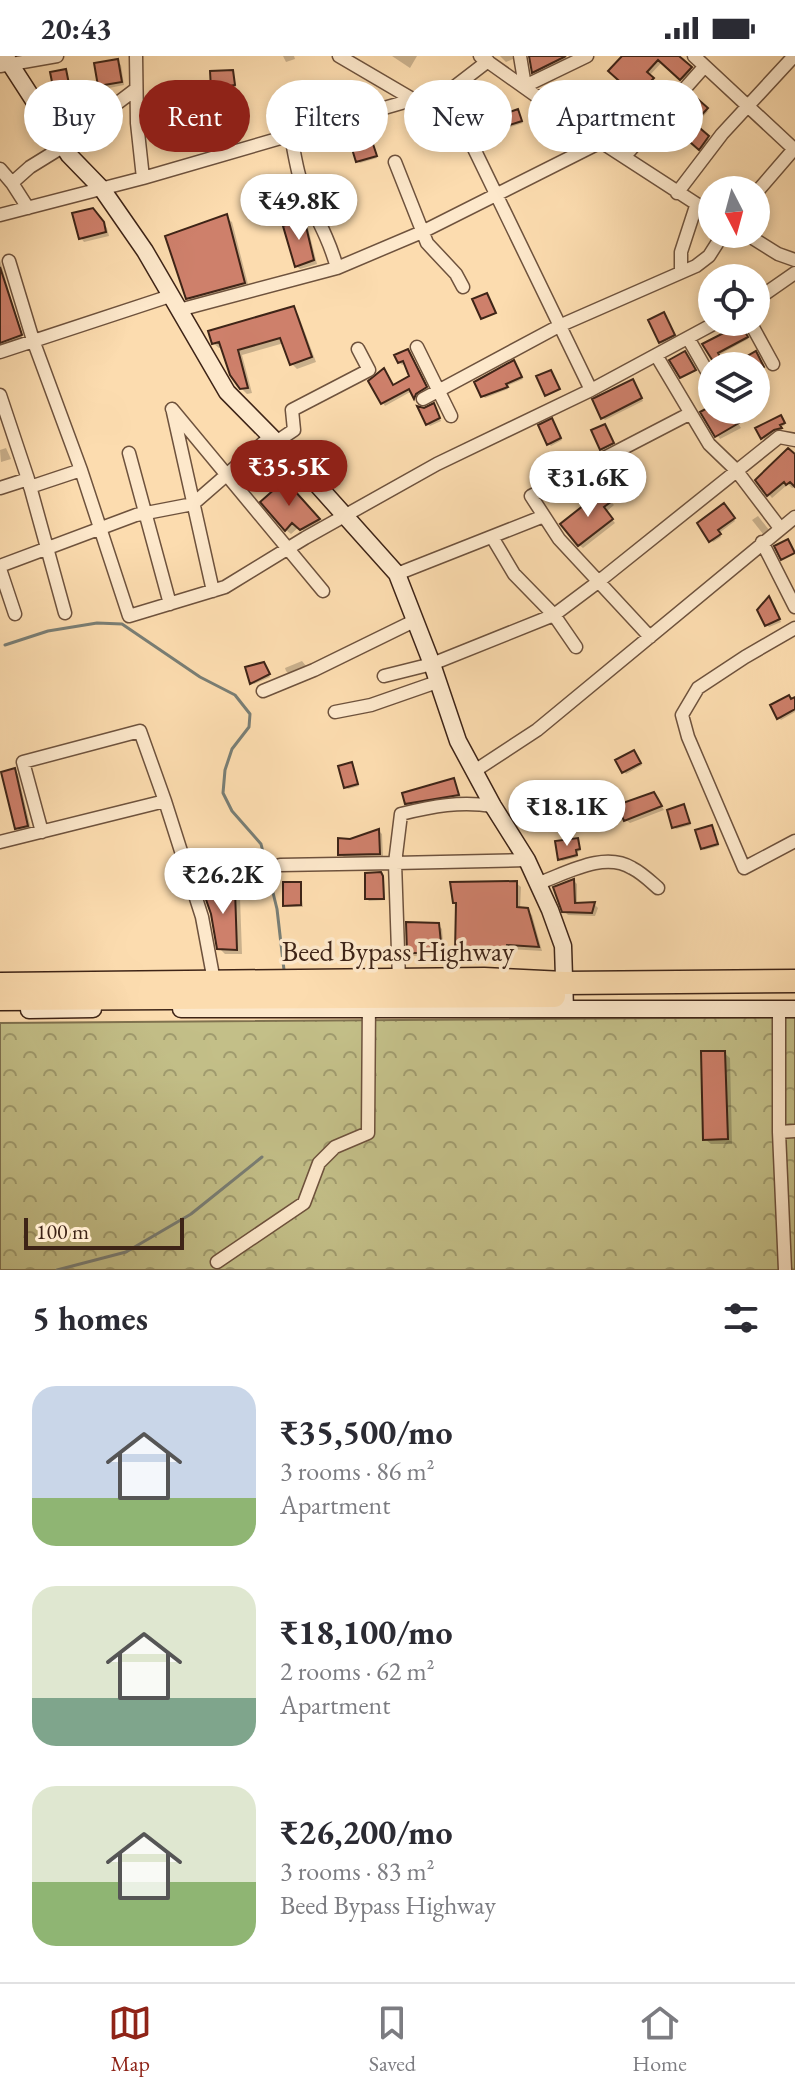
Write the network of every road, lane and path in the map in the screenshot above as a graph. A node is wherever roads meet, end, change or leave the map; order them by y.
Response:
1 (57, 56) edge
2 (136, 56) edge
3 (339, 56) edge
4 (520, 56) edge
5 (694, 56) edge
6 (581, 57) edge
7 (793, 57) edge
8 (484, 58) edge
9 (5, 62) edge
10 (704, 67) junction
11 (461, 80) edge
12 (525, 86) junction
13 (24, 88) edge
14 (528, 88) edge
15 (136, 89) junction
16 (404, 94) edge
17 (123, 99) edge
18 (750, 105) junction
19 (266, 143) edge
20 (795, 149) edge
21 (54, 152) edge
22 (67, 152) edge
23 (294, 152) edge
24 (475, 152) edge
25 (582, 152) edge
26 (618, 152) edge
27 (625, 156) junction
28 (395, 162) dead end
29 (0, 169) edge
30 (770, 177) edge
31 (143, 178) junction
32 (12, 183) junction
33 (102, 189) junction
34 (677, 193) junction
35 (496, 196) junction
36 (696, 206) joint
37 (28, 208) junction
38 (0, 215) edge
39 (422, 232) junction
40 (714, 248) edge
41 (768, 248) edge
42 (795, 260) edge
43 (9, 261) dead end
44 (337, 268) junction
45 (681, 272) junction
46 (795, 273) edge
47 (463, 287) dead end
48 (770, 290) edge
49 (174, 303) junction
50 (559, 326) junction
51 (698, 332) edge
52 (758, 336) edge
53 (688, 338) junction
54 (33, 340) junction
55 (417, 347) dead end
56 (358, 349) dead end
57 (0, 352) edge
58 (656, 355) junction
59 (698, 356) edge
60 (773, 364) dead end
61 (591, 390) junction
62 (438, 391) junction
63 (0, 395) edge
64 (423, 399) dead end
65 (689, 414) junction
66 (451, 416) dead end
67 (273, 440) junction
68 (795, 440) edge
69 (129, 453) dead end
70 (81, 470) junction
71 (736, 470) junction
72 (225, 475) junction
73 (29, 483) junction
74 (0, 488) edge
75 (193, 504) junction
76 (146, 513) junction
77 (345, 515) junction
78 (544, 516) junction
79 (795, 517) edge
80 (780, 528) junction
81 (99, 530) junction
82 (492, 537) junction
83 (762, 542) junction
84 (46, 549) junction
85 (288, 549) junction
86 (0, 567) edge
87 (397, 574) junction
88 (598, 582) junction
89 (213, 591) junction
90 (323, 591) dead end
91 (170, 604) junction
92 (795, 606) edge
93 (65, 613) dead end
94 (15, 614) dead end
95 (554, 615) junction
96 (414, 621) junction
97 (795, 628) edge
98 (650, 637) junction
99 (576, 647) dead end
100 (432, 664) junction
101 (384, 676) dead end
102 (437, 682) junction
103 (263, 691) dead end
104 (335, 712) dead end
105 (473, 772) junction
106 (165, 801) junction
107 (493, 806) junction
108 (42, 832) junction
109 (795, 841) edge
110 (0, 842) edge
111 (527, 860) junction
112 (395, 863) junction
113 (280, 865) dead end
114 (539, 883) junction
115 (658, 888) dead end
116 (795, 972) edge
117 (0, 975) edge
118 (399, 976) junction
119 (214, 977) junction
120 (795, 981) edge
121 (0, 984) edge
122 (564, 990) junction
123 (91, 991) junction
124 (0, 999) edge
125 (369, 1003) junction
126 (790, 1004) edge
127 (0, 1010) edge
128 (795, 1131) edge
129 (779, 1132) junction
130 (217, 1262) dead end
131 (785, 1270) edge

1 - 9 street
2 - 15 street
3 - 16 street
4 - 12 street
5 - 10 street
6 - 12 street
7 - 18 street
8 - 11 street
8 - 12 street
9 - 13 street
10 - 18 street
10 - 27 street
12 - 14 street
15 - 17 street
15 - 31 street
18 - 20 street
18 - 34 street
19 - 31 street
20 - 30 street
21 - 32 street
22 - 33 street
23 - 44 street
24 - 35 street
25 - 35 street
26 - 27 street
27 - 34 street
28 - 39 street
29 - 32 street
31 - 33 street
32 - 37 street
33 - 37 street
33 - 49 street
34 - 36 street
35 - 39 street
35 - 50 street
36 - 45 street
37 - 38 street
39 - 44 street
39 - 47 street
40 - 45 street
41 - 42 street
43 - 54 street
44 - 49 street
45 - 50 street
46 - 48 street
49 - 54 street
49 - 67 street
50 - 61 street
50 - 62 street
51 - 53 street
52 - 60 street
53 - 58 street
53 - 59 street
54 - 57 street
54 - 70 street
55 - 62 street
56 - 67 street
58 - 61 street
58 - 65 street
61 - 77 street
62 - 64 street
62 - 66 street
63 - 73 street
65 - 71 street
65 - 78 street
67 - 72 street
67 - 77 street
68 - 71 street
69 - 76 street
70 - 73 street
70 - 81 street
71 - 80 street
71 - 88 street
72 - 75 street
72 - 75 street
72 - 85 street
73 - 74 street
73 - 84 street
75 - 76 street
75 - 89 street
76 - 81 street
76 - 91 street
77 - 85 street
77 - 87 street
78 - 82 street
78 - 88 street
79 - 80 street
80 - 83 street
81 - 84 street
81 - 91 street
82 - 87 street
82 - 95 street
83 - 92 street
83 - 98 street
84 - 86 street
84 - 93 street
85 - 89 street
85 - 90 street
86 - 94 street
87 - 96 street
88 - 95 street
88 - 98 street
89 - 91 street
95 - 99 street
95 - 100 street
96 - 100 street
96 - 103 street
97 - 109 street
98 - 105 street
100 - 101 street
100 - 102 street
102 - 104 street
102 - 105 street
105 - 107 street
106 - 108 street
106 - 108 street
106 - 119 street
107 - 111 street
107 - 112 street
108 - 110 street
111 - 112 street
111 - 114 street
112 - 113 street
112 - 118 street
114 - 115 street
114 - 122 street
116 - 122 street
117 - 123 street
118 - 119 highway, Beed Bypass Highway
118 - 122 highway, Beed Bypass Highway
119 - 123 highway, Beed Bypass Highway
120 - 122 highway, Beed Bypass Highway
121 - 123 highway, Beed Bypass Highway
122 - 125 highway, Beed Bypass Highway
122 - 126 highway, Beed Bypass Highway
123 - 124 highway, Beed Bypass Highway
123 - 125 highway, Beed Bypass Highway
123 - 127 street
125 - 130 street
126 - 129 street
128 - 129 street
129 - 131 street

